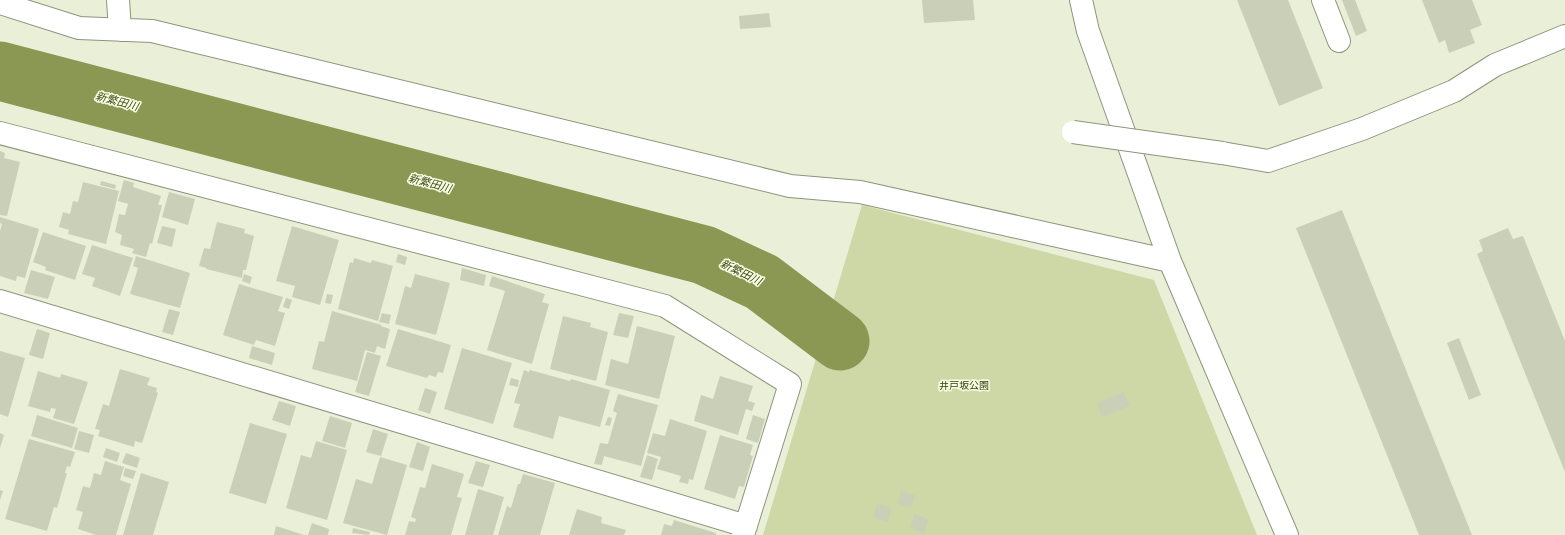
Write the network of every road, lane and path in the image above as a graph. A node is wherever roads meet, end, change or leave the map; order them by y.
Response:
1 (118, 0) edge
2 (1081, 0) edge
3 (1323, 0) edge
4 (0, 3) edge
5 (120, 30) junction
6 (1565, 36) edge
7 (1339, 41) dead end
8 (1073, 132) dead end
9 (0, 133) edge
10 (1170, 261) junction
11 (0, 301) edge
12 (745, 530) edge
13 (1287, 535) edge

1 - 5 street
2 - 10 street
3 - 7 street
4 - 5 street
5 - 10 street
6 - 8 street, bridge
9 - 12 street
10 - 13 street
11 - 12 street

